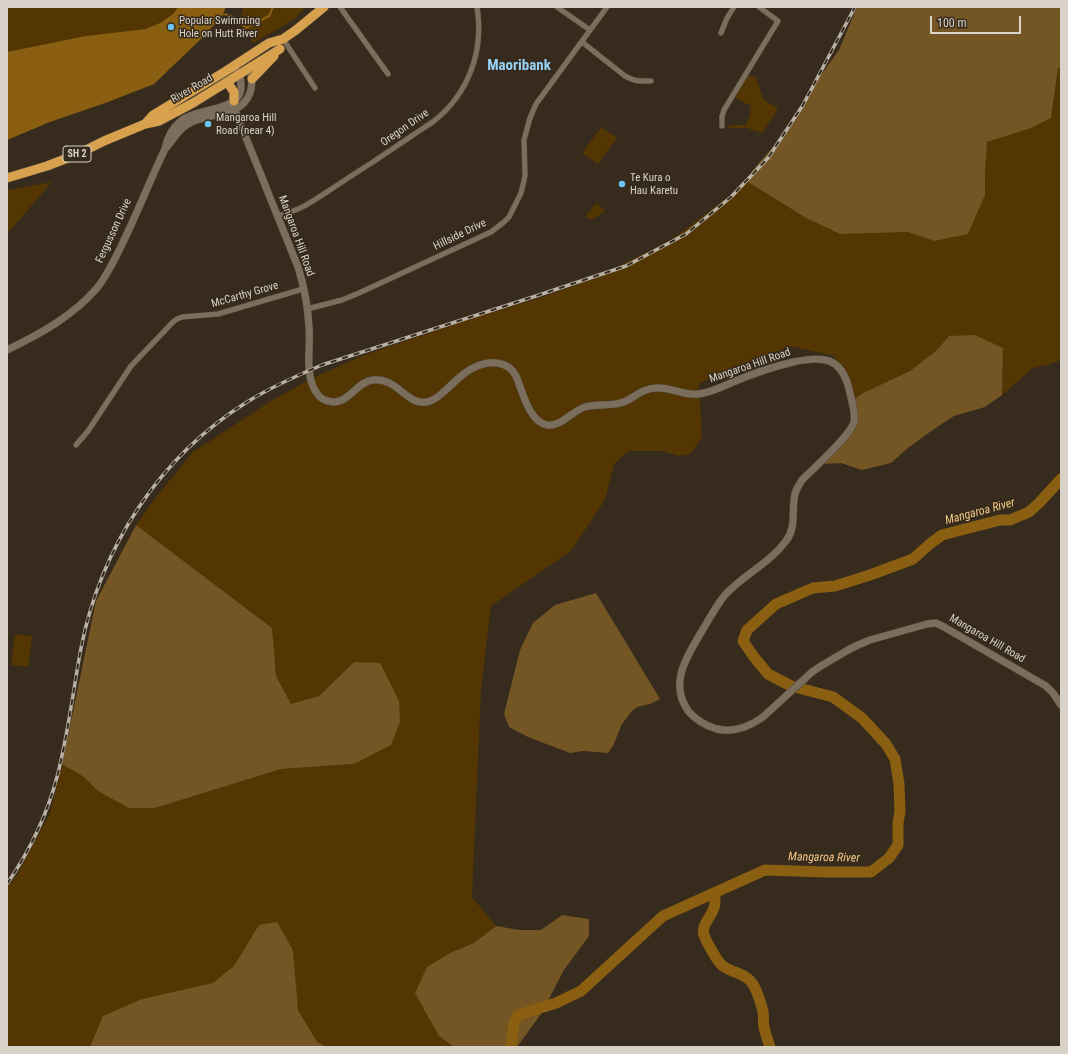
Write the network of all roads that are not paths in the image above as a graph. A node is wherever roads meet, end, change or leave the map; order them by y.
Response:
1 (324, 7) edge
2 (340, 7) edge
3 (477, 7) edge
4 (557, 7) edge
5 (608, 7) edge
6 (734, 7) edge
7 (759, 7) edge
8 (590, 30) junction
9 (721, 33) dead end
10 (283, 39) junction
11 (582, 42) junction
12 (280, 49) junction
13 (243, 60) junction
14 (248, 69) junction
15 (237, 70) junction
16 (388, 74) dead end
17 (252, 79) junction
18 (651, 81) dead end
19 (227, 82) junction
20 (315, 88) dead end
21 (233, 105) junction
22 (145, 124) junction
23 (722, 126) dead end
24 (7, 178) edge
25 (278, 216) junction
26 (303, 288) junction
27 (307, 309) junction
28 (7, 350) edge
29 (76, 445) dead end
30 (1061, 705) edge

1 - 10 highway, SH 2
2 - 16 street
3 - 25 street, Oregon Drive
4 - 8 street
5 - 8 street, Hillside Drive
6 - 9 street
7 - 23 street
8 - 11 street, Hillside Drive
10 - 12 highway
10 - 13 highway, SH 2
10 - 20 street
11 - 18 street
11 - 27 street, Hillside Drive
12 - 14 highway, SH 2
12 - 17 highway
13 - 14 street
13 - 15 highway, SH 2
14 - 15 highway, River Road / SH 2
14 - 17 street
15 - 19 highway, River Road / SH 2
15 - 21 street
15 - 22 highway, River Road / SH 2
17 - 21 street, Fergusson Drive
19 - 21 highway
19 - 22 highway, River Road / SH 2
21 - 25 street, Mangaroa Hill Road
21 - 28 street, Fergusson Drive
22 - 24 highway, River Road / SH 2
25 - 26 street, Mangaroa Hill Road
26 - 27 street, Mangaroa Hill Road
26 - 29 street, McCarthy Grove
27 - 30 street, Mangaroa Hill Road

